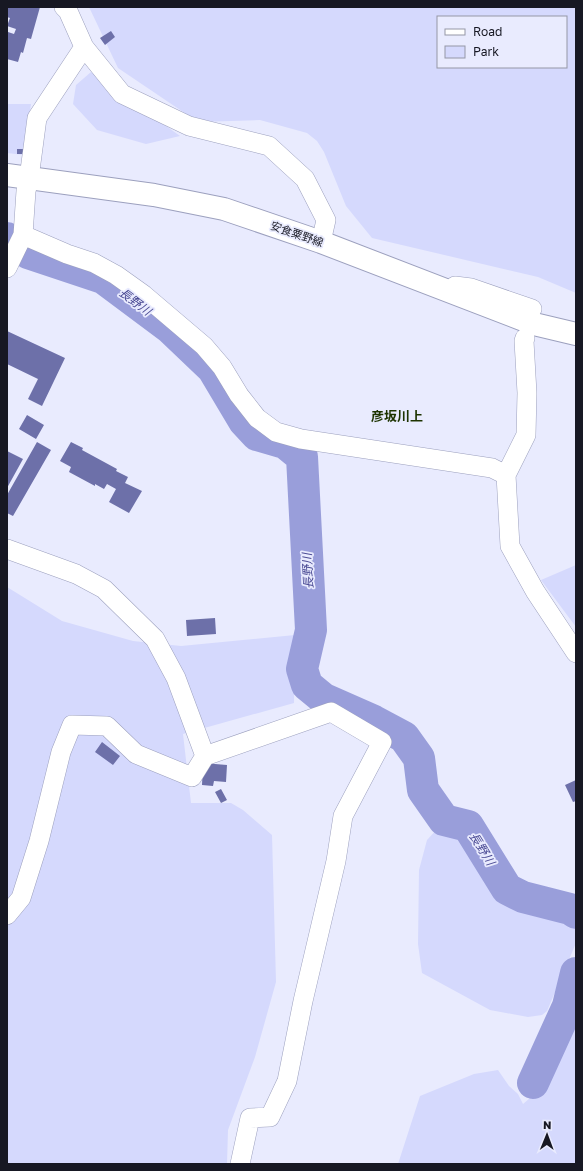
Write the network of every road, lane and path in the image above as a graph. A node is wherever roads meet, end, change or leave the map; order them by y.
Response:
1 (64, 7) edge
2 (84, 47) junction
3 (7, 175) edge
4 (30, 178) junction
5 (20, 242) junction
6 (321, 242) junction
7 (7, 268) edge
8 (422, 281) junction
9 (532, 309) dead end
10 (576, 334) edge
11 (524, 338) dead end
12 (506, 475) junction
13 (7, 549) edge
14 (576, 653) edge
15 (205, 756) junction
16 (7, 915) edge
17 (240, 1164) edge

1 - 2 street
2 - 4 street
2 - 6 street
3 - 4 main road, 安食粟野線
4 - 5 street
4 - 6 main road, 安食粟野線
5 - 7 street
5 - 12 street
6 - 8 main road, 安食粟野線
8 - 9 street
8 - 10 main road, 安食粟野線
11 - 12 street
12 - 14 street
13 - 15 street
15 - 16 street
15 - 17 street

